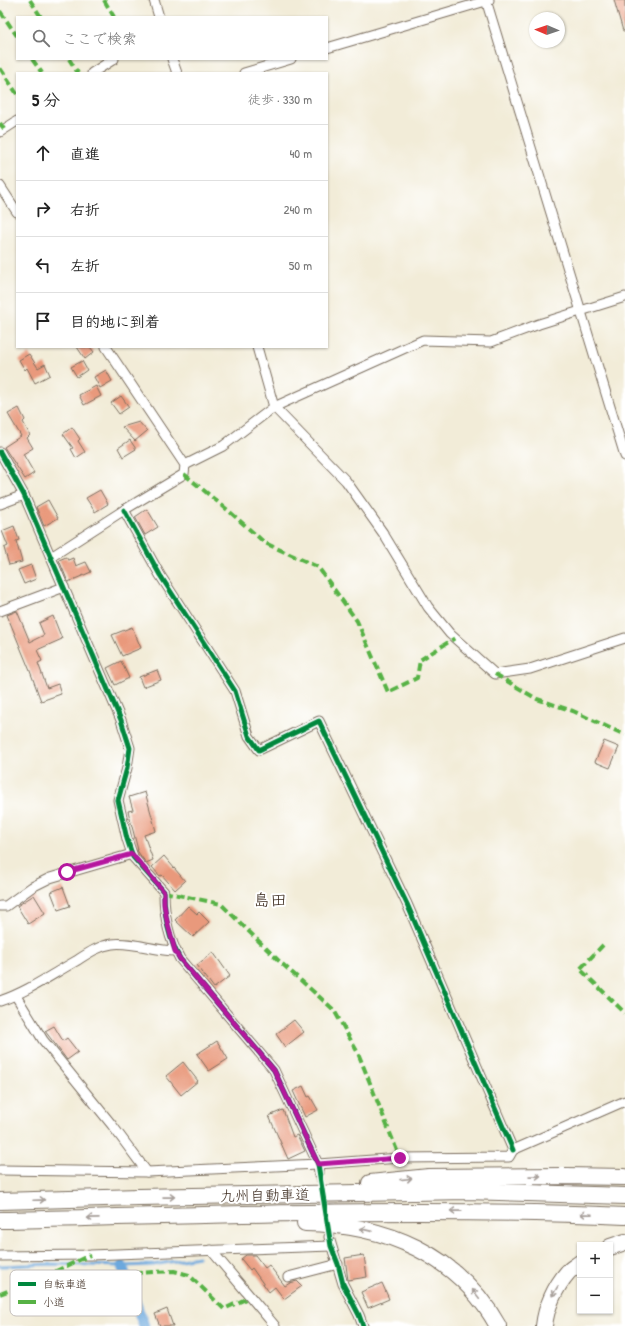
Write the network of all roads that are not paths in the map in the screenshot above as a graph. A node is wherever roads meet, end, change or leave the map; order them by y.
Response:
1 (154, 0) edge
2 (487, 0) edge
3 (159, 16) edge
4 (328, 48) edge
5 (112, 60) edge
6 (172, 60) edge
7 (288, 60) edge
8 (94, 72) edge
9 (177, 72) edge
10 (247, 72) edge
11 (16, 122) edge
12 (0, 132) edge
13 (0, 186) edge
14 (16, 210) edge
15 (625, 297) edge
16 (581, 310) junction
17 (107, 348) edge
18 (257, 348) edge
19 (274, 407) junction
20 (0, 452) edge
21 (625, 456) edge
22 (185, 465) junction
23 (24, 495) junction
24 (0, 504) edge
25 (124, 510) junction
26 (51, 557) junction
27 (64, 587) junction
28 (0, 611) edge
29 (625, 638) edge
30 (132, 854) junction
31 (0, 906) edge
32 (175, 951) junction
33 (16, 996) junction
34 (0, 1001) edge
35 (625, 1101) edge
36 (514, 1150) junction
37 (318, 1164) junction
38 (0, 1170) edge
39 (147, 1172) junction
40 (319, 1173) tunnel mouth
41 (625, 1177) edge
42 (241, 1195) junction
43 (625, 1196) edge
44 (0, 1201) edge
45 (625, 1216) edge
46 (132, 1217) junction
47 (0, 1220) edge
48 (625, 1242) edge
49 (613, 1246) edge
50 (212, 1250) junction
51 (0, 1256) edge
52 (338, 1264) junction
53 (577, 1265) edge
54 (288, 1277) dead end
55 (274, 1326) edge
56 (363, 1326) edge
57 (498, 1326) edge
58 (544, 1326) edge

1 - 3 street
2 - 4 street
2 - 16 street
5 - 8 street
6 - 9 street
7 - 10 street
11 - 12 street
13 - 14 street
15 - 16 street
16 - 19 street
16 - 21 street
17 - 22 street
18 - 19 street
19 - 22 street
19 - 29 street
20 - 23 street
22 - 25 street
23 - 24 street
23 - 26 street
25 - 26 street
25 - 36 street
26 - 27 street
27 - 28 street
27 - 30 street
30 - 31 street
30 - 32 street
32 - 33 street
32 - 37 street
33 - 34 street
33 - 39 street
35 - 36 street
36 - 37 street
37 - 39 street
37 - 40 street
38 - 39 street
42 -> 41 highway
42 - 43 highway, 九州自動車道
44 -> 42 highway, 九州自動車道
45 -> 46 highway, 九州自動車道
46 -> 47 highway, 九州自動車道
57 -> 46 highway
48 - 49 highway
50 - 51 street
50 - 52 street
50 - 55 street
52 - 54 street
52 - 56 street
53 -> 58 highway

